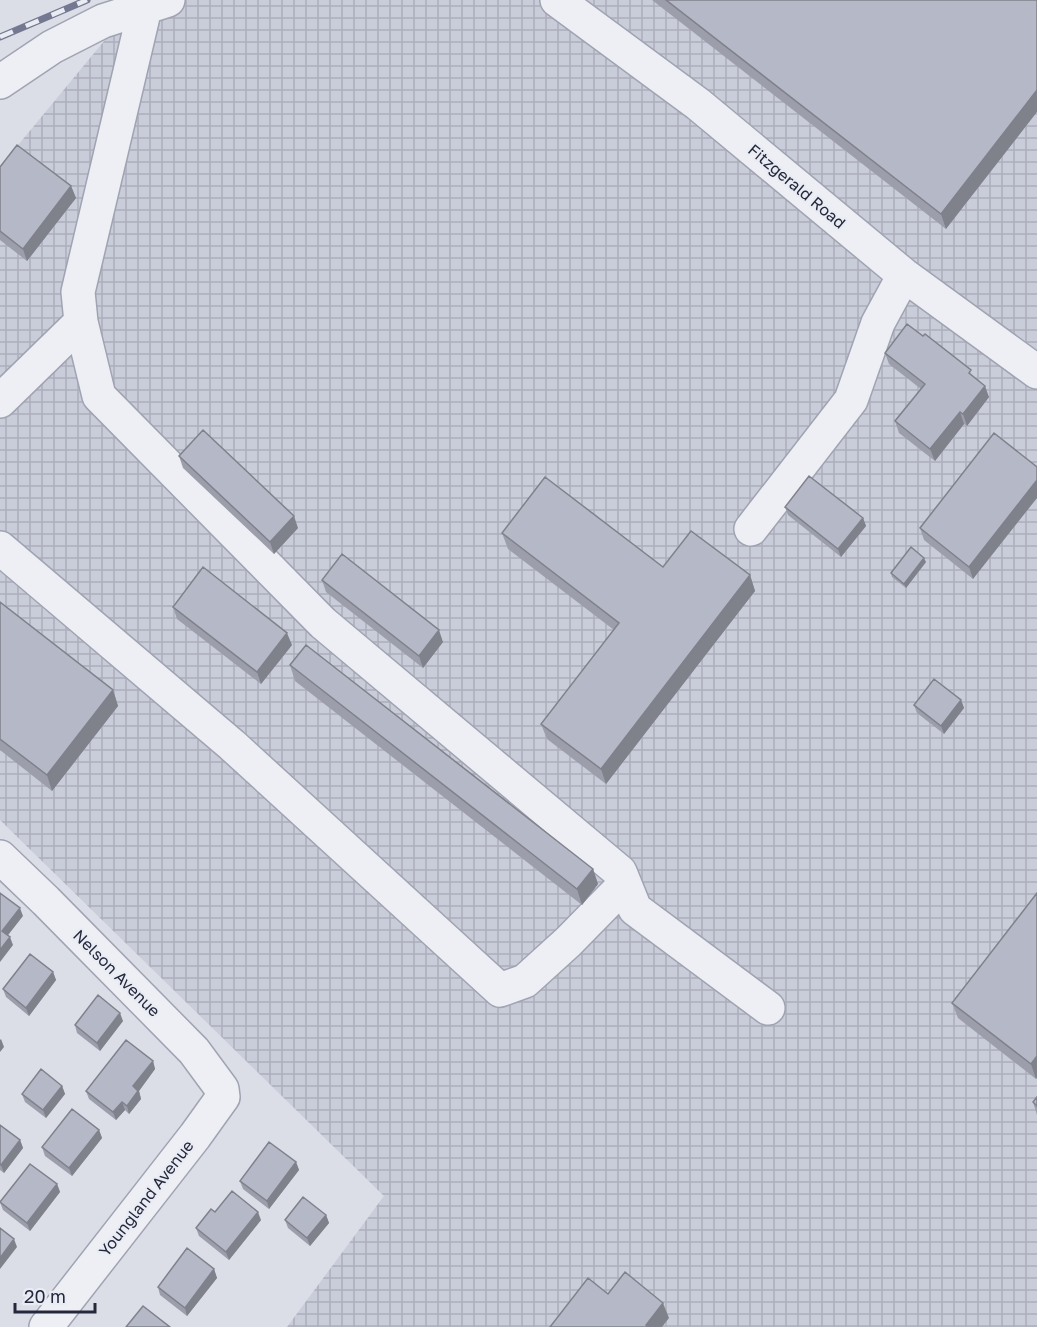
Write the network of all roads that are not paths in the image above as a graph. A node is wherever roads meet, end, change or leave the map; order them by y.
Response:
1 (557, 0) edge
2 (156, 4) edge
3 (0, 82) edge
4 (904, 275) junction
5 (81, 322) junction
6 (1034, 363) edge
7 (0, 401) edge
8 (751, 529) dead end
9 (0, 548) edge
10 (0, 856) edge
11 (625, 884) junction
12 (768, 1008) dead end
13 (223, 1097) joint
14 (46, 1327) edge

1 - 4 street, Fitzgerald Road
2 - 3 street
2 - 5 street
4 - 6 street, Fitzgerald Road
4 - 8 street
5 - 7 street
5 - 11 street
9 - 11 street
10 - 13 street, Nelson Avenue
11 - 12 street
13 - 14 street, Youngland Avenue

